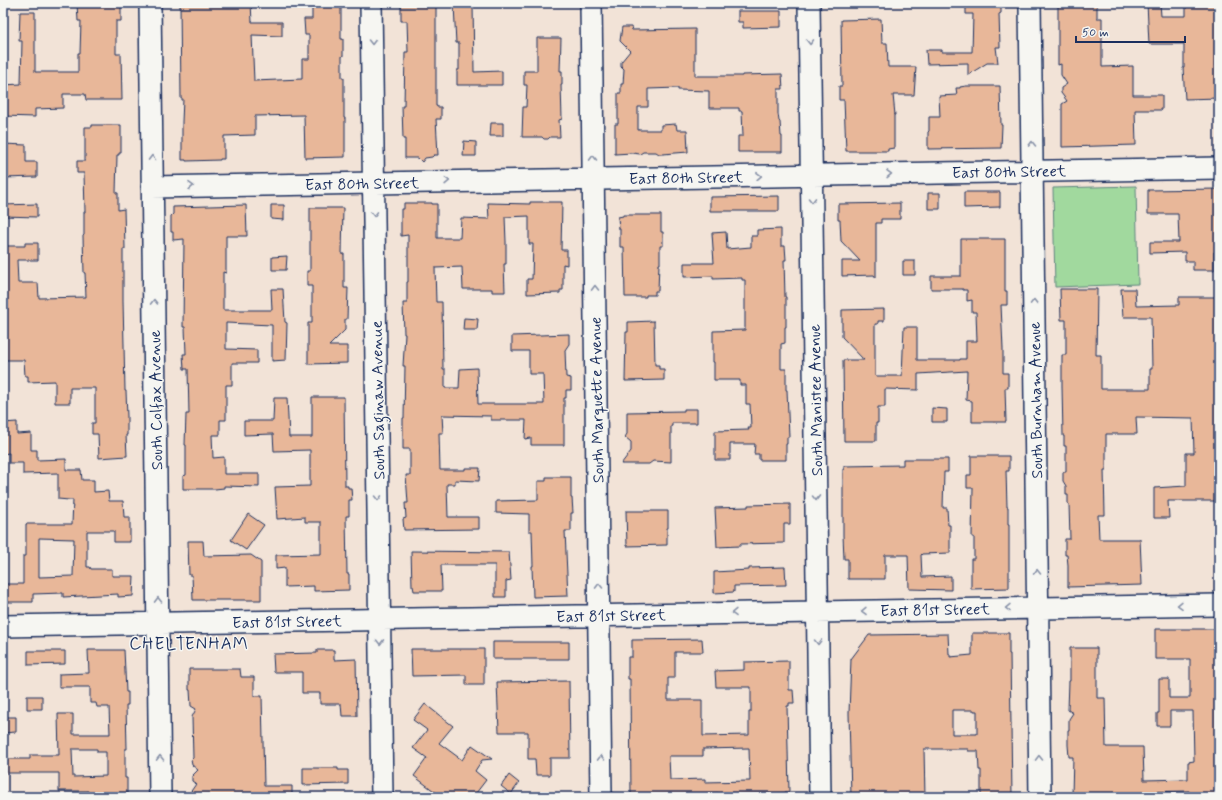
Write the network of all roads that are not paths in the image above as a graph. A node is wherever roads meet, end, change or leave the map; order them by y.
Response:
1 (150, 3) edge
2 (372, 3) edge
3 (591, 3) edge
4 (809, 3) edge
5 (1030, 3) edge
6 (1219, 168) edge
7 (1032, 171) junction
8 (812, 175) junction
9 (594, 179) junction
10 (374, 183) junction
11 (152, 187) junction
12 (1219, 604) edge
13 (1038, 608) junction
14 (818, 611) junction
15 (599, 615) junction
16 (380, 619) junction
17 (158, 623) junction
18 (3, 626) edge
19 (160, 797) edge
20 (382, 797) edge
21 (601, 797) edge
22 (820, 797) edge
23 (1040, 797) edge

11 -> 1 street, South Colfax Avenue
2 -> 10 street, South Saginaw Avenue
9 -> 3 street, South Marquette Avenue
4 -> 8 street, South Manistee Avenue
7 -> 5 street, South Burnham Avenue
6 - 7 street, East 80th Street
8 -> 7 street, East 80th Street
13 -> 7 street, South Burnham Avenue
9 -> 8 street, East 80th Street
8 -> 14 street, South Manistee Avenue
10 -> 9 street, East 80th Street
15 -> 9 street, South Marquette Avenue
11 -> 10 street, East 80th Street
10 -> 16 street, South Saginaw Avenue
17 -> 11 street, South Colfax Avenue
12 -> 13 street, East 81st Street
13 -> 14 street, East 81st Street
23 -> 13 street, South Burnham Avenue
14 -> 15 street, East 81st Street
14 -> 22 street, South Manistee Avenue
15 - 16 street, East 81st Street
21 -> 15 street, South Marquette Avenue
16 - 17 street, East 81st Street
16 -> 20 street, South Saginaw Avenue
17 - 18 street, East 81st Street
19 -> 17 street, South Colfax Avenue

